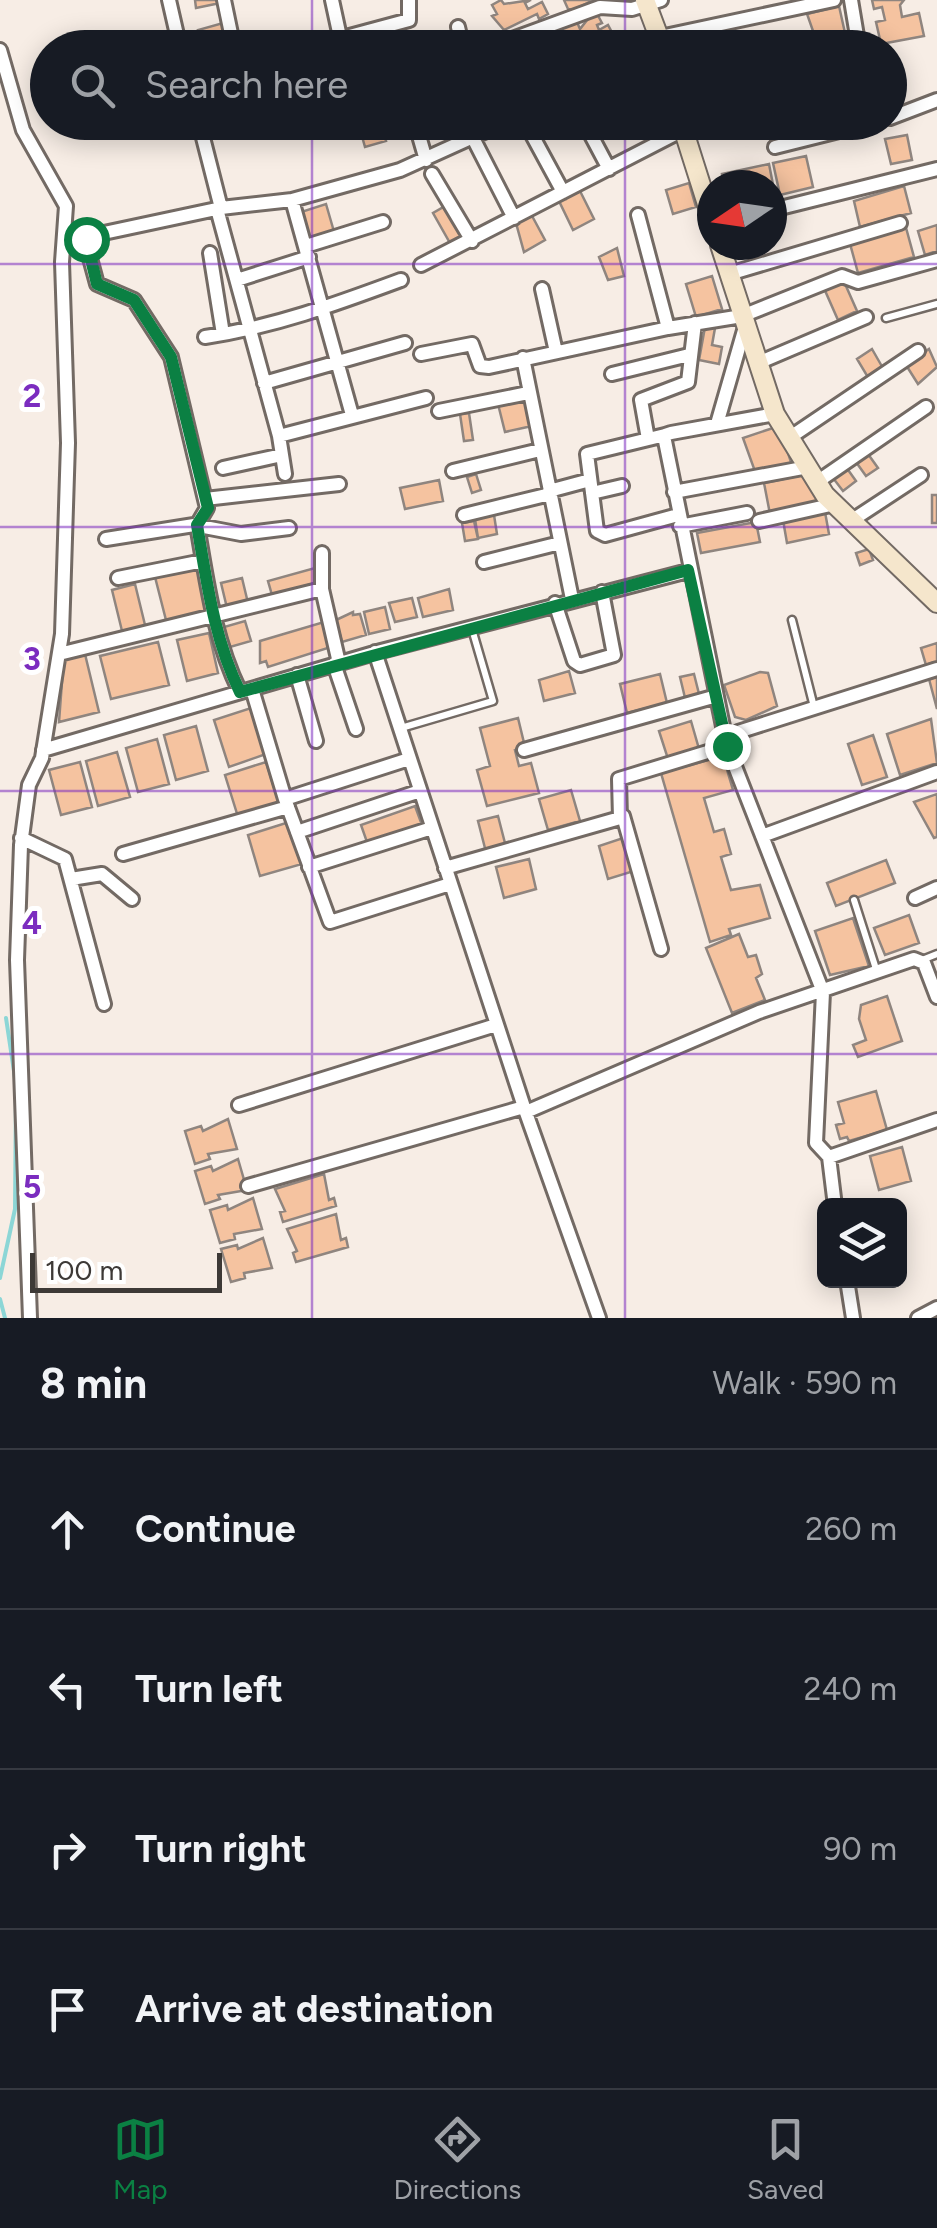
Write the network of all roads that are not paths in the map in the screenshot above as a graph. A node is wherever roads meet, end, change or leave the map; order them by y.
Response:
1 (169, 0) edge
2 (224, 0) edge
3 (332, 0) edge
4 (409, 0) edge
5 (834, 0) edge
6 (851, 0) edge
7 (651, 1) edge
8 (176, 30) edge
9 (230, 30) edge
10 (338, 30) edge
11 (366, 30) edge
12 (538, 30) edge
13 (657, 30) edge
14 (718, 30) edge
15 (856, 30) edge
16 (0, 50) edge
17 (937, 100) edge
18 (17, 110) junction
19 (907, 111) edge
20 (0, 114) edge
21 (203, 140) edge
22 (421, 140) edge
23 (471, 140) edge
24 (475, 140) edge
25 (534, 140) edge
26 (594, 140) edge
27 (658, 140) edge
28 (686, 140) edge
29 (803, 140) edge
30 (775, 147) dead end
31 (429, 167) junction
32 (609, 168) junction
33 (937, 169) edge
34 (697, 173) edge
35 (562, 192) junction
36 (292, 200) junction
37 (787, 206) edge
38 (219, 208) junction
39 (638, 215) dead end
40 (514, 218) junction
41 (384, 222) dead end
42 (900, 222) dead end
43 (64, 236) junction
44 (84, 237) junction
45 (472, 241) junction
46 (307, 252) junction
47 (210, 253) dead end
48 (725, 260) edge
49 (937, 260) edge
50 (420, 265) dead end
51 (729, 274) junction
52 (236, 280) junction
53 (401, 280) dead end
54 (542, 289) dead end
55 (937, 304) edge
56 (245, 309) junction
57 (324, 309) junction
58 (218, 314) junction
59 (866, 317) dead end
60 (886, 318) dead end
61 (743, 322) junction
62 (695, 323) junction
63 (668, 328) junction
64 (252, 330) junction
65 (223, 334) junction
66 (205, 337) dead end
67 (405, 343) dead end
68 (918, 351) dead end
69 (556, 352) junction
70 (421, 354) dead end
71 (689, 354) junction
72 (523, 358) junction
73 (338, 363) junction
74 (758, 363) junction
75 (612, 374) dead end
76 (264, 383) junction
77 (528, 393) junction
78 (426, 398) dead end
79 (926, 407) dead end
80 (439, 411) dead end
81 (775, 414) junction
82 (352, 416) junction
83 (717, 424) junction
84 (665, 435) junction
85 (279, 436) junction
86 (789, 438) junction
87 (648, 439) junction
88 (540, 450) junction
89 (282, 455) junction
90 (222, 468) dead end
91 (453, 471) dead end
92 (285, 474) dead end
93 (813, 474) junction
94 (921, 475) dead end
95 (340, 484) dead end
96 (591, 486) junction
97 (622, 486) dead end
98 (549, 492) junction
99 (674, 492) junction
100 (205, 499) junction
101 (835, 504) junction
102 (464, 516) dead end
103 (851, 520) junction
104 (679, 521) junction
105 (197, 525) junction
106 (289, 528) dead end
107 (106, 539) dead end
108 (560, 543) junction
109 (322, 553) dead end
110 (203, 561) junction
111 (484, 562) dead end
112 (688, 570) junction
113 (118, 578) dead end
114 (322, 589) junction
115 (602, 592) junction
116 (572, 599) junction
117 (556, 603) junction
118 (937, 603) edge
119 (213, 619) junction
120 (792, 620) dead end
121 (471, 626) junction
122 (375, 652) junction
123 (59, 654) junction
124 (336, 663) junction
125 (937, 668) edge
126 (297, 675) junction
127 (246, 690) junction
128 (713, 697) junction
129 (814, 708) junction
130 (400, 728) junction
131 (356, 729) dead end
132 (738, 732) dead end
133 (316, 741) dead end
134 (727, 746) junction
135 (42, 750) junction
136 (524, 750) dead end
137 (410, 759) junction
138 (937, 772) edge
139 (420, 791) junction
140 (286, 803) junction
141 (622, 816) junction
142 (432, 828) junction
143 (297, 832) junction
144 (762, 836) junction
145 (21, 838) junction
146 (123, 854) dead end
147 (309, 866) junction
148 (445, 868) junction
149 (71, 880) junction
150 (450, 884) junction
151 (937, 888) edge
152 (915, 898) dead end
153 (132, 899) dead end
154 (854, 900) dead end
155 (661, 949) dead end
156 (937, 954) edge
157 (922, 960) junction
158 (876, 971) junction
159 (823, 992) junction
160 (937, 997) edge
161 (104, 1004) dead end
162 (496, 1025) junction
163 (239, 1105) dead end
164 (525, 1110) junction
165 (937, 1120) edge
166 (829, 1157) junction
167 (248, 1186) dead end
168 (834, 1198) edge
169 (848, 1288) edge
170 (937, 1308) edge
171 (30, 1318) edge
172 (599, 1318) edge
173 (853, 1318) edge
174 (918, 1318) edge

1 - 8 street
2 - 9 street
3 - 10 street
4 - 11 street
5 - 14 street
6 - 15 street
7 - 12 street
7 - 13 street
16 - 18 street
17 - 19 street
18 - 20 street
18 - 43 street
21 - 38 street
22 - 31 street
23 - 31 street
24 - 40 street
25 - 35 street
26 - 32 street
27 - 32 street
28 - 34 street
29 - 30 street
31 - 36 street
31 - 45 street
32 - 35 street
33 - 37 street
35 - 40 street
36 - 38 street
36 - 46 street
38 - 44 street
38 - 52 street
39 - 63 street
40 - 45 street
41 - 46 street
42 - 51 street
43 - 44 street
43 - 123 street
44 - 100 street
45 - 50 street
46 - 52 street
46 - 57 street
47 - 58 street
48 - 51 street
49 - 61 street
51 - 61 street
52 - 56 street
53 - 57 street
54 - 69 street
55 - 60 lane
56 - 58 street
56 - 64 street
57 - 64 street
57 - 73 street
58 - 65 street
59 - 74 street
61 - 62 street
61 - 74 street
61 - 83 street
62 - 63 street
62 - 71 street
63 - 69 street
64 - 65 street
64 - 76 street
65 - 66 street
67 - 73 street
68 - 86 street
69 - 72 street
70 - 72 street
71 - 75 street
71 - 87 street
72 - 77 street
73 - 76 street
73 - 82 street
74 - 81 street
76 - 85 street
77 - 80 street
77 - 88 street
78 - 82 street
79 - 93 street
81 - 83 street
81 - 86 street
82 - 85 street
83 - 84 street
84 - 87 street
84 - 99 street
85 - 89 street
86 - 93 street
87 - 96 street
88 - 91 street
88 - 98 street
89 - 90 street
89 - 92 street
93 - 99 street
93 - 101 street
94 - 103 street
95 - 100 street
96 - 97 street
96 - 98 street
96 - 104 street
98 - 102 street
98 - 108 street
99 - 104 street
100 - 105 street
101 - 103 street
101 - 104 street
103 - 118 street
104 - 112 street
105 - 106 street
105 - 107 street
105 - 110 street
108 - 111 street
108 - 116 street
109 - 114 street
110 - 113 street
110 - 119 street
112 - 115 street
112 - 128 street
114 - 119 street
114 - 124 street
115 - 116 street
115 - 117 street
116 - 117 street
117 - 121 street
119 - 123 street
119 - 127 street
120 - 129 lane
121 - 122 street
121 - 130 lane
122 - 124 street
122 - 130 street
123 - 135 street
124 - 126 street
124 - 131 street
125 - 129 street
126 - 127 street
126 - 133 street
127 - 135 street
127 - 140 street
128 - 134 street
128 - 136 street
129 - 132 street
130 - 137 street
134 - 141 street
134 - 144 street
135 - 145 street
137 - 139 street
137 - 140 street
138 - 144 street
139 - 142 street
139 - 143 street
140 - 143 street
140 - 146 street
141 - 148 street
141 - 155 street
142 - 147 street
142 - 148 street
143 - 147 street
144 - 159 street
145 - 149 street
145 - 171 street
147 - 150 street
148 - 150 street
149 - 153 street
149 - 161 street
150 - 162 street
151 - 152 street
154 - 158 lane
156 - 157 lane
157 - 158 street
157 - 160 street
158 - 159 street
159 - 164 street
159 - 166 street
162 - 163 street
162 - 164 street
164 - 167 street
164 - 172 street
165 - 166 street
166 - 168 street
169 - 173 street
170 - 174 street

